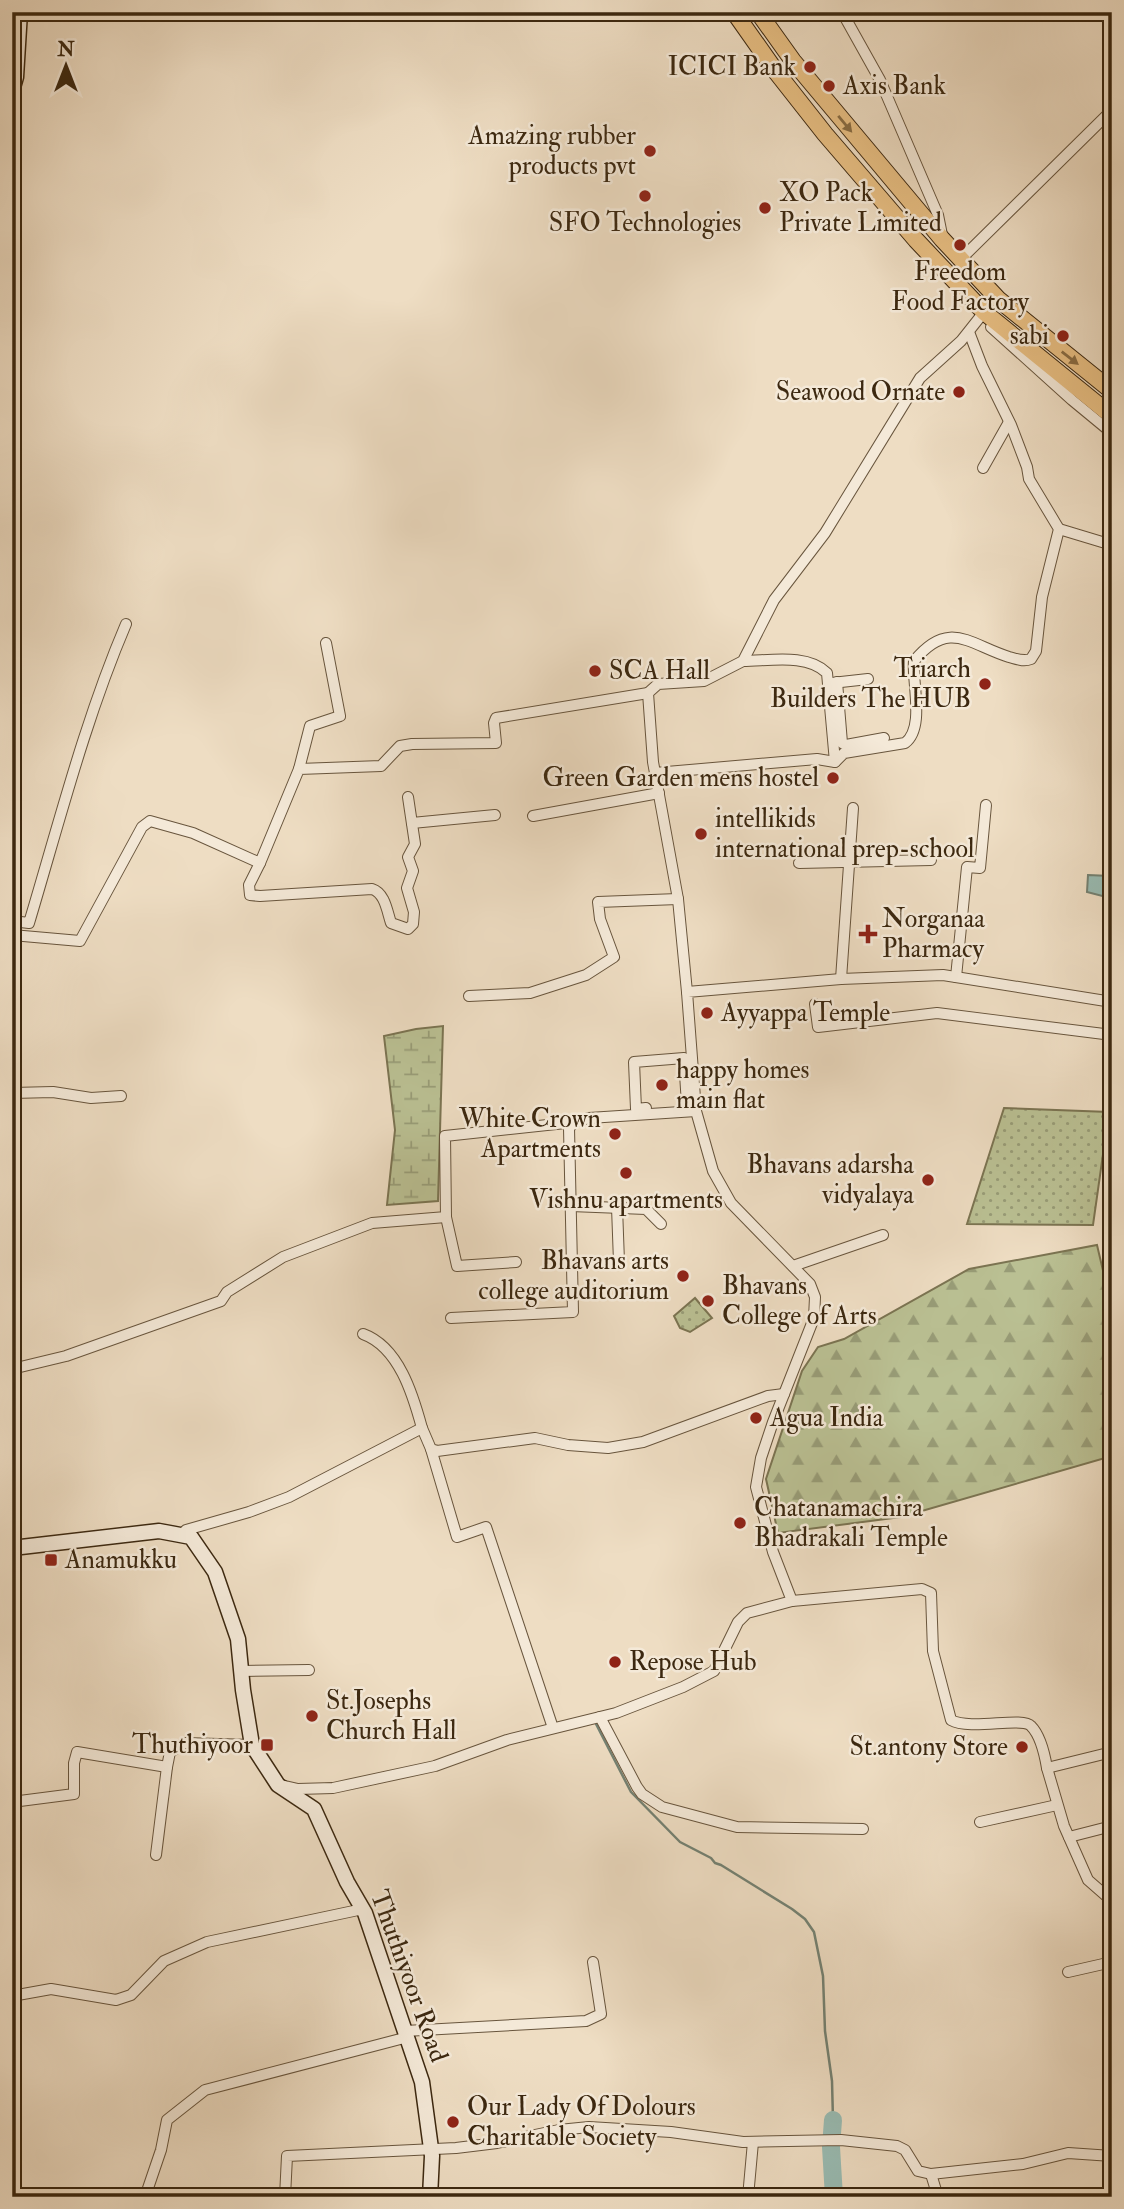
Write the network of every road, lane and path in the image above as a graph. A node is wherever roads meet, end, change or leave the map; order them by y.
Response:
1 (20, 12) edge
2 (734, 12) edge
3 (758, 12) edge
4 (844, 12) edge
5 (12, 91) edge
6 (1112, 110) edge
7 (942, 239) junction
8 (961, 259) junction
9 (982, 315) junction
10 (969, 332) junction
11 (1112, 391) edge
12 (1112, 416) edge
13 (1009, 422) junction
14 (1112, 433) edge
15 (983, 468) dead end
16 (1059, 528) junction
17 (14, 545) edge
18 (1112, 545) edge
19 (12, 567) edge
20 (126, 624) dead end
21 (326, 643) dead end
22 (743, 661) junction
23 (868, 679) dead end
24 (832, 683) junction
25 (648, 693) junction
26 (884, 738) dead end
27 (835, 762) junction
28 (299, 769) junction
29 (655, 773) junction
30 (659, 793) junction
31 (408, 797) dead end
32 (986, 805) dead end
33 (853, 808) dead end
34 (495, 815) dead end
35 (533, 816) dead end
36 (412, 823) junction
37 (931, 860) dead end
38 (260, 863) junction
39 (799, 863) dead end
40 (849, 864) junction
41 (678, 899) junction
42 (12, 921) edge
43 (12, 935) edge
44 (956, 977) junction
45 (841, 979) junction
46 (687, 992) junction
47 (469, 996) dead end
48 (1112, 1002) edge
49 (815, 1004) dead end
50 (1112, 1035) edge
51 (12, 1093) edge
52 (121, 1096) dead end
53 (693, 1106) junction
54 (575, 1122) junction
55 (571, 1206) junction
56 (617, 1207) junction
57 (446, 1217) junction
58 (661, 1224) dead end
59 (883, 1236) dead end
60 (516, 1262) dead end
61 (619, 1262) dead end
62 (793, 1266) junction
63 (451, 1318) dead end
64 (363, 1334) dead end
65 (12, 1369) edge
66 (784, 1394) junction
67 (422, 1428) junction
68 (431, 1449) junction
69 (181, 1535) junction
70 (12, 1544) edge
71 (792, 1601) junction
72 (309, 1670) dead end
73 (241, 1671) junction
74 (600, 1717) junction
75 (553, 1728) junction
76 (252, 1745) junction
77 (1112, 1752) edge
78 (167, 1767) junction
79 (1047, 1768) junction
80 (278, 1785) junction
81 (12, 1802) edge
82 (1057, 1805) junction
83 (980, 1822) dead end
84 (1112, 1826) edge
85 (863, 1829) dead end
86 (1069, 1837) junction
87 (156, 1855) dead end
88 (1112, 1901) edge
89 (363, 1909) junction
90 (593, 1962) dead end
91 (1112, 1962) edge
92 (1068, 1972) dead end
93 (12, 1996) edge
94 (406, 2034) junction
95 (754, 2142) junction
96 (432, 2150) junction
97 (1112, 2156) edge
98 (931, 2174) junction
99 (145, 2197) edge
100 (285, 2197) edge
101 (430, 2197) edge
102 (748, 2197) edge
103 (938, 2197) edge

1 - 5 main road
2 - 9 main road
3 -> 7 main road
4 - 7 street
6 - 8 street
7 - 8 main road
8 -> 11 main road
9 - 10 street
9 - 12 main road
9 - 14 street
10 - 13 street
10 - 22 street
13 - 15 street
13 - 16 street
16 - 18 street
16 - 27 street
17 - 19 street
20 - 42 street
21 - 28 street
22 - 24 street
22 - 25 street
23 - 24 street
24 - 26 street
24 - 27 street
25 - 28 street
25 - 29 street
27 - 29 street
28 - 38 street
29 - 30 street
30 - 35 street
30 - 41 street
31 - 36 street
32 - 44 street
33 - 40 street
34 - 36 street
36 - 38 street
37 - 40 street
38 - 43 street
39 - 40 street
40 - 45 street
41 - 46 street
41 - 47 street
44 - 45 street
44 - 48 street
45 - 46 street
46 - 53 street
49 - 50 street
51 - 52 street
53 - 53 street
53 - 54 street
53 - 62 street
54 - 55 street
54 - 57 street
55 - 56 street
55 - 63 street
56 - 58 street
56 - 61 street
57 - 60 street
57 - 65 street
59 - 62 street
62 - 66 street
64 - 67 street
66 - 68 street
66 - 71 street
67 - 68 street
67 - 69 street
68 - 75 street
69 - 70 main road
69 - 73 main road, Thuthiyoor Road
71 - 74 street
71 - 79 street
72 - 73 street
73 - 76 main road, Thuthiyoor Road
74 - 75 street
74 - 85 street
75 - 80 street
76 - 78 street
76 - 80 main road, Thuthiyoor Road
77 - 79 street
78 - 81 street
78 - 87 street
79 - 82 street
80 - 89 main road, Thuthiyoor Road
82 - 83 street
82 - 86 street
84 - 86 street
86 - 88 street
89 - 93 street
89 - 94 main road, Thuthiyoor Road
90 - 94 street
91 - 92 street
94 - 96 main road, Thuthiyoor Road
94 - 99 street
95 - 96 street
95 - 98 street
95 - 102 street
96 - 100 street
96 - 101 main road, Thuthiyoor Road
97 - 98 street
98 - 103 street

